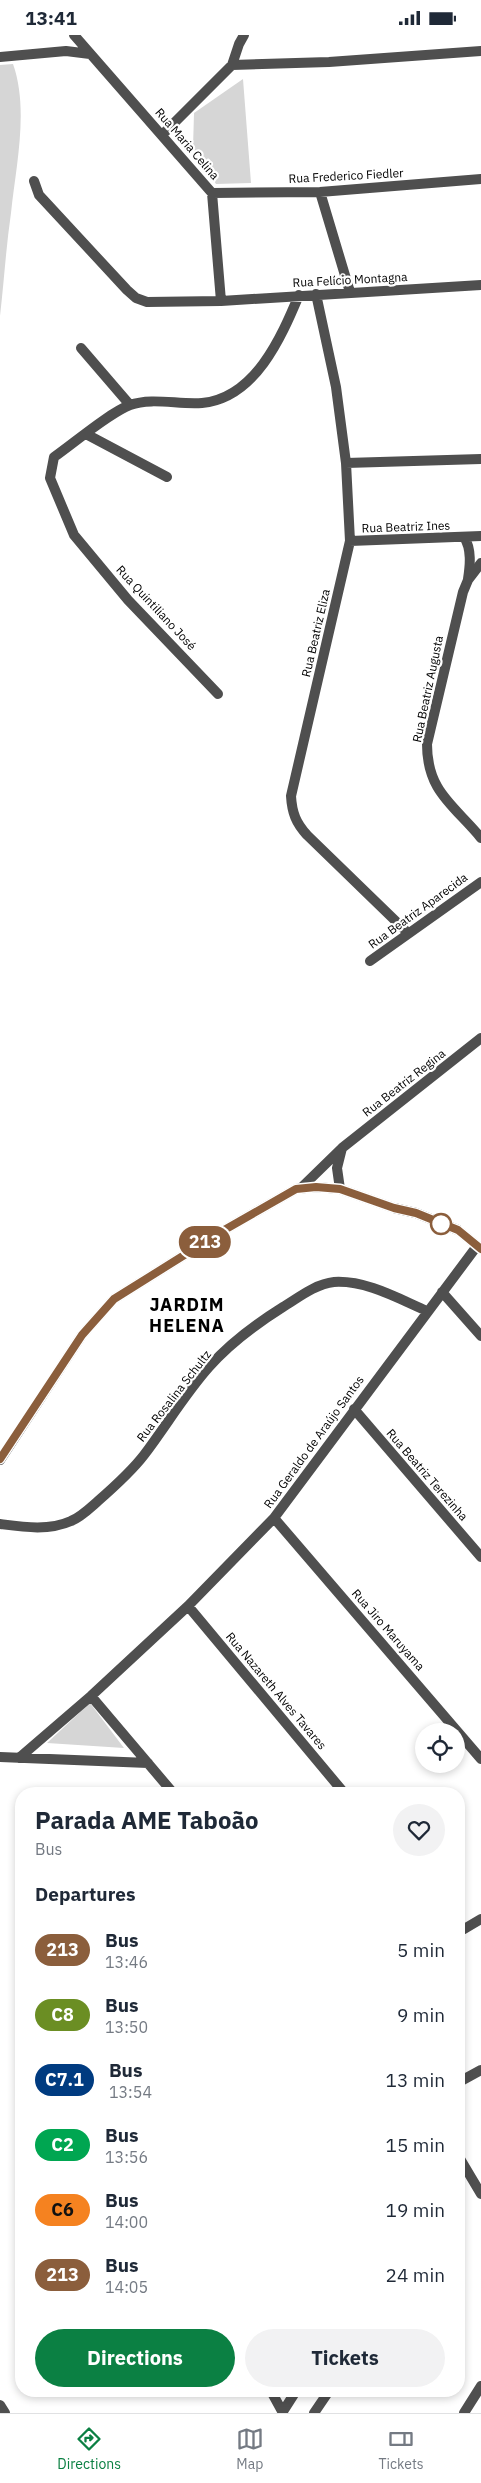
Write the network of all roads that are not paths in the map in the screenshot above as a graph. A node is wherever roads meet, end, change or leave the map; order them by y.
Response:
1 (74, 35) edge
2 (244, 35) edge
3 (481, 51) edge
4 (90, 54) junction
5 (0, 57) edge
6 (232, 65) junction
7 (163, 134) junction
8 (481, 179) edge
9 (34, 181) dead end
10 (320, 192) junction
11 (212, 193) junction
12 (481, 285) edge
13 (350, 292) junction
14 (316, 294) junction
15 (299, 295) junction
16 (221, 301) junction
17 (81, 348) dead end
18 (130, 405) junction
19 (86, 434) junction
20 (481, 459) edge
21 (346, 463) junction
22 (167, 477) dead end
23 (481, 536) edge
24 (464, 537) junction
25 (350, 541) junction
26 (481, 563) edge
27 (468, 580) junction
28 (218, 693) dead end
29 (481, 838) edge
30 (481, 882) edge
31 (408, 933) junction
32 (370, 961) dead end
33 (481, 1038) edge
34 (342, 1148) junction
35 (302, 1187) junction
36 (340, 1189) junction
37 (479, 1248) edge
38 (442, 1292) junction
39 (427, 1311) junction
40 (481, 1336) edge
41 (354, 1409) junction
42 (0, 1460) edge
43 (274, 1518) junction
44 (0, 1524) edge
45 (481, 1557) edge
46 (188, 1606) junction
47 (91, 1696) junction
48 (0, 1757) edge
49 (19, 1758) junction
50 (481, 1759) edge
51 (148, 1763) junction
52 (168, 1787) edge
53 (339, 1787) edge
54 (481, 1919) edge
55 (465, 1928) edge
56 (481, 2070) edge
57 (465, 2079) edge
58 (465, 2167) edge
59 (481, 2194) edge
60 (481, 2386) edge
61 (274, 2397) edge
62 (292, 2397) edge
63 (324, 2397) edge
64 (0, 2405) edge
65 (5, 2413) edge
66 (283, 2413) edge
67 (314, 2413) edge
68 (464, 2413) edge

1 - 4 street, Rua Maria Celina
2 - 6 street
3 - 6 street
4 - 5 street
4 - 7 street, Rua Maria Celina
6 - 7 street
7 - 11 street, Rua Maria Celina
8 - 10 street, Rua Frederico Fiedler
9 - 16 street, Rua Felício Montagna
10 - 11 street, Rua Frederico Fiedler
10 - 13 street
11 - 16 street, Rua Maria Celina
12 - 13 street, Rua Felício Montagna
13 - 14 street, Rua Felício Montagna
14 - 15 street, Rua Felício Montagna
14 - 21 street, Rua Beatriz Eliza
15 - 16 street, Rua Felício Montagna
15 - 18 street, Rua Quintiliano José
17 - 18 street
18 - 19 street, Rua Quintiliano José
19 - 22 street
19 - 28 street, Rua Quintiliano José
20 - 21 street
21 - 25 street, Rua Beatriz Eliza
23 - 24 street, Rua Beatriz Ines
24 - 25 street, Rua Beatriz Ines
24 - 27 street, Rua Beatriz Ines
25 - 31 street, Rua Beatriz Eliza
26 - 27 street, Rua Beatriz Augusta
27 - 29 street, Rua Beatriz Augusta
30 - 31 street, Rua Beatriz Aparecida
31 - 32 street, Rua Beatriz Aparecida
33 - 34 street, Rua Beatriz Regina
34 - 35 street, Rua Beatriz Regina
34 - 36 street
35 - 36 main road
35 - 42 main road
36 - 37 main road
37 - 38 street, Rua Geraldo de Araújo Santos
38 - 39 street, Rua Geraldo de Araújo Santos
38 - 40 street
39 - 41 street, Rua Geraldo de Araújo Santos
39 - 44 street, Rua Rosalina Schultz
41 - 43 street, Rua Geraldo de Araújo Santos
41 - 45 street, Rua Beatriz Terezinha
43 - 46 street, Rua Geraldo de Araújo Santos
43 - 50 street, Rua Jiro Maruyama
46 - 47 street, Rua Geraldo de Araújo Santos
46 - 53 street, Rua Nazareth Alves Tavares
47 - 49 street, Rua Geraldo de Araújo Santos
47 - 51 street
48 - 49 street
49 - 51 street
51 - 52 street
54 - 55 street
56 - 57 street
58 - 59 street
60 - 68 street
61 - 66 street
62 - 66 street
63 - 67 street
64 - 65 street

